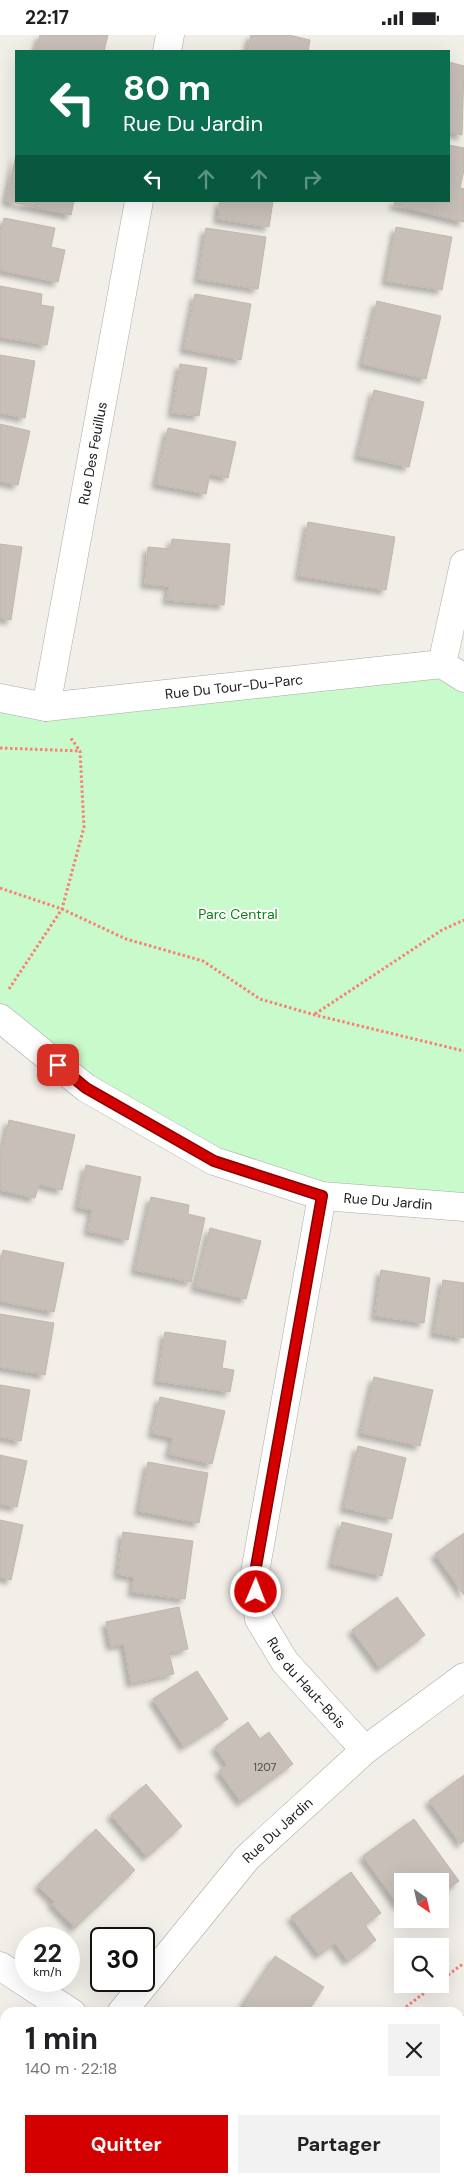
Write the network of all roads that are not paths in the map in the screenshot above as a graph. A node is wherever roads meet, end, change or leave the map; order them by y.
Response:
1 (170, 35) edge
2 (167, 50) edge
3 (139, 202) edge
4 (464, 564) edge
5 (453, 671) edge
6 (0, 698) edge
7 (46, 707) junction
8 (3, 1007) edge
9 (322, 1196) junction
10 (464, 1207) edge
11 (464, 1677) edge
12 (364, 1750) junction
13 (0, 1966) edge
14 (63, 2007) edge
15 (126, 2007) edge

1 - 2 street
3 - 7 street, Rue Des Feuillus
4 - 5 street
5 - 7 street, Rue Du Tour-Du-Parc
6 - 7 street, Rue Du Tour-Du-Parc
8 - 9 street, Rue Du Jardin
9 - 10 street, Rue Du Jardin
9 - 12 street, Rue du Haut-Bois
11 - 12 street, Rue Du Jardin
12 - 15 street, Rue Du Jardin
13 - 14 street

